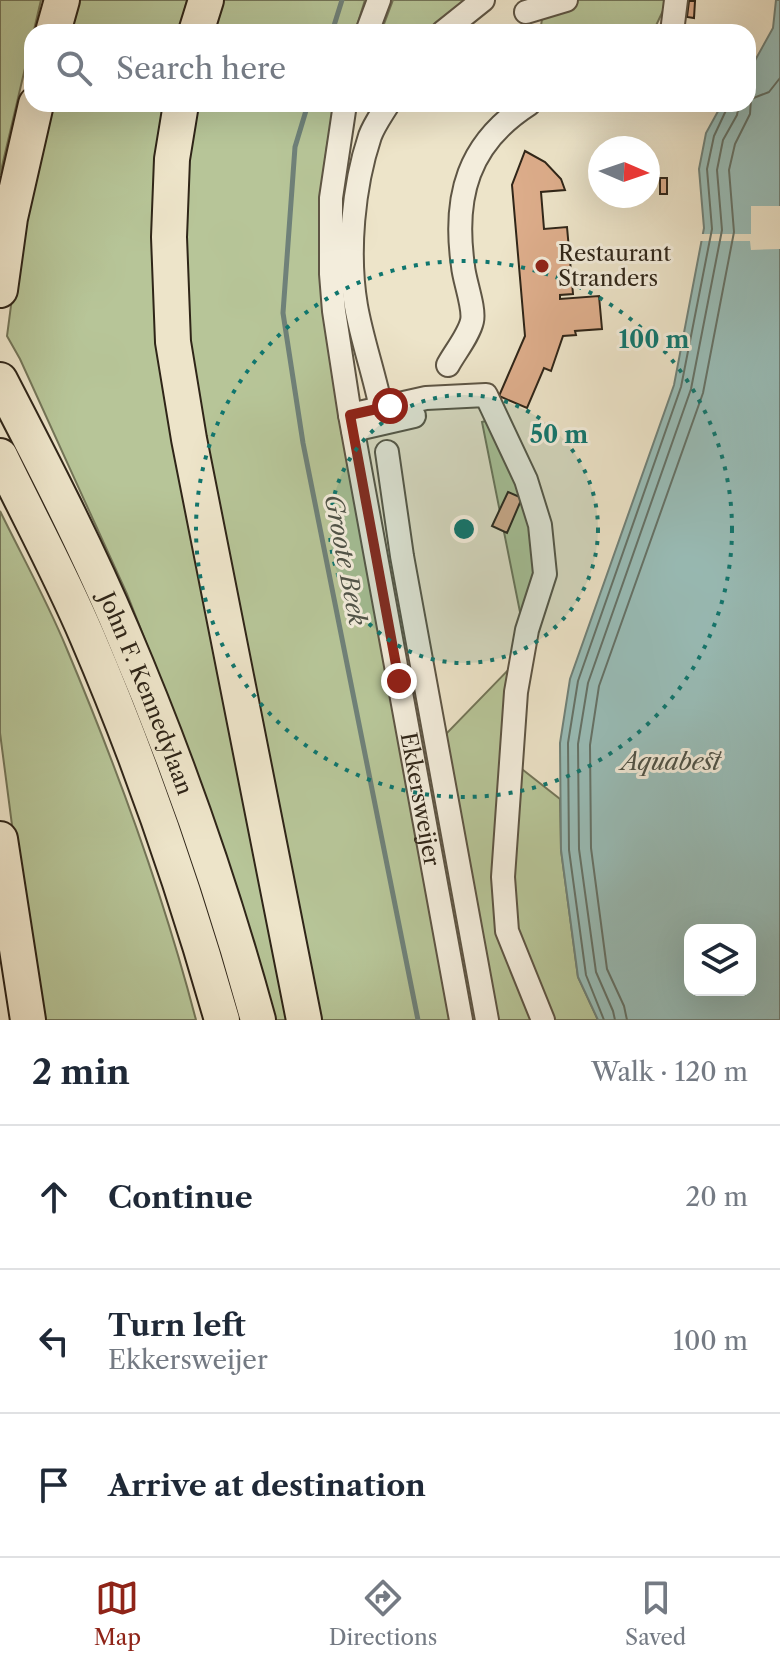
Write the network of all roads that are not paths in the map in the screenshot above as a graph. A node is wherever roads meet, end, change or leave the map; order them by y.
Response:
1 (62, 0) edge
2 (206, 0) edge
3 (379, 0) edge
4 (483, 0) edge
5 (566, 0) edge
6 (676, 0) edge
7 (519, 6) edge
8 (55, 24) edge
9 (198, 24) edge
10 (370, 24) edge
11 (453, 24) edge
12 (673, 24) edge
13 (34, 112) edge
14 (180, 112) edge
15 (344, 112) edge
16 (383, 112) edge
17 (519, 112) edge
18 (0, 290) edge
19 (448, 365) dead end
20 (0, 380) edge
21 (424, 398) junction
22 (380, 402) junction
23 (351, 416) junction
24 (387, 452) dead end
25 (0, 456) edge
26 (0, 839) edge
27 (28, 1020) edge
28 (222, 1020) edge
29 (258, 1020) edge
30 (304, 1020) edge
31 (461, 1020) edge
32 (487, 1020) edge
33 (543, 1020) edge

1 - 8 highway
2 - 9 highway
3 - 10 street
4 - 11 street
5 - 7 street
6 - 12 street
13 - 18 highway
14 - 30 highway
15 - 23 street, Ekkersweijer
16 - 22 street
17 - 19 street
20 - 29 highway, John F. Kennedylaan
21 - 22 street
21 - 23 street
21 - 33 street
22 - 23 street
23 - 31 street, Ekkersweijer
24 - 32 street
25 - 28 highway, John F. Kennedylaan
26 - 27 highway

